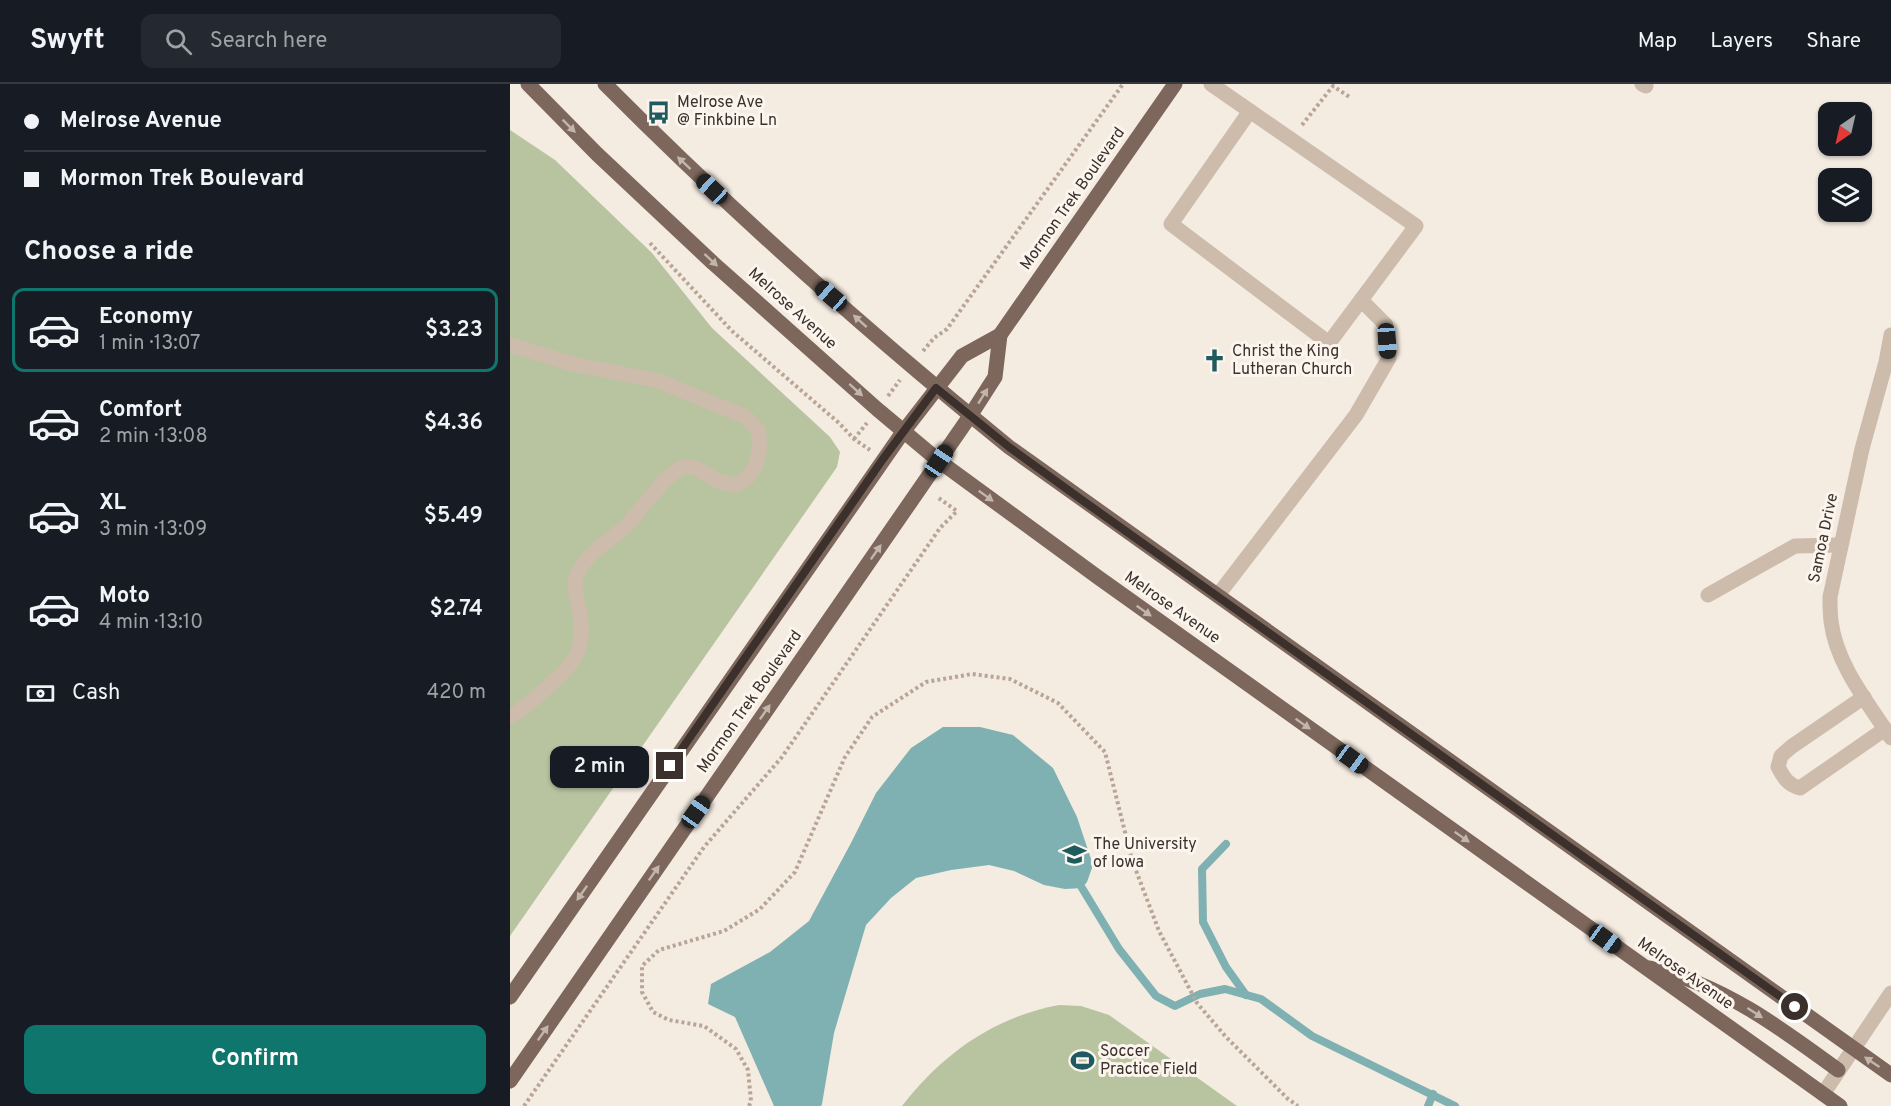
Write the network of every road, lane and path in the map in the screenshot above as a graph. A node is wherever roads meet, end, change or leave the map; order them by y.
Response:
1 (528, 84) edge
2 (605, 84) edge
3 (1123, 84) edge
4 (1175, 84) edge
5 (1211, 84) edge
6 (1351, 98) dead end
7 (1250, 111) junction
8 (1291, 139) junction
9 (650, 243) dead end
10 (1362, 300) junction
11 (999, 335) junction
12 (1891, 335) edge
13 (510, 345) edge
14 (1889, 354) edge
15 (911, 367) junction
16 (936, 388) junction
17 (877, 410) junction
18 (970, 416) junction
19 (903, 432) junction
20 (939, 461) junction
21 (957, 511) dead end
22 (1840, 545) junction
23 (1218, 595) junction
24 (1708, 595) dead end
25 (1864, 696) junction
26 (510, 717) edge
27 (1888, 734) edge
28 (1644, 966) junction
29 (1891, 993) edge
30 (510, 997) edge
31 (1852, 1048) junction
32 (1838, 1070) junction
33 (1891, 1075) edge
34 (510, 1081) edge
35 (1823, 1094) junction
36 (524, 1106) edge
37 (749, 1106) edge
38 (1298, 1106) edge
39 (1840, 1106) edge

1 -> 17 main road, Melrose Avenue
15 -> 2 main road
3 - 15 path
4 - 11 main road, Mormon Trek Boulevard
5 - 7 street
6 - 8 path
7 - 8 street
7 - 10 street
8 - 10 street
9 - 17 path
10 - 23 street
11 - 16 main road, Mormon Trek Boulevard
18 -> 11 main road, Mormon Trek Boulevard
12 - 14 street, Samoa Drive
13 - 26 street
14 - 22 street, Samoa Drive
15 - 16 main road
15 - 17 path
16 - 18 main road
16 - 19 main road, Mormon Trek Boulevard
17 - 19 main road, Melrose Avenue
18 - 20 main road, Mormon Trek Boulevard
18 - 23 main road
19 - 20 main road, Melrose Avenue
19 -> 30 main road, Mormon Trek Boulevard
20 -> 28 main road, Melrose Avenue
34 -> 20 main road, Mormon Trek Boulevard
21 - 36 path
22 - 24 street
22 - 25 street, Samoa Drive
23 - 31 main road
25 - 27 street, Samoa Drive
25 - 27 street
28 -> 32 main road
28 - 35 main road, Melrose Avenue
29 - 31 street
31 - 32 street
33 -> 31 main road
32 - 35 street
35 - 39 main road, Melrose Avenue
37 - 38 path

